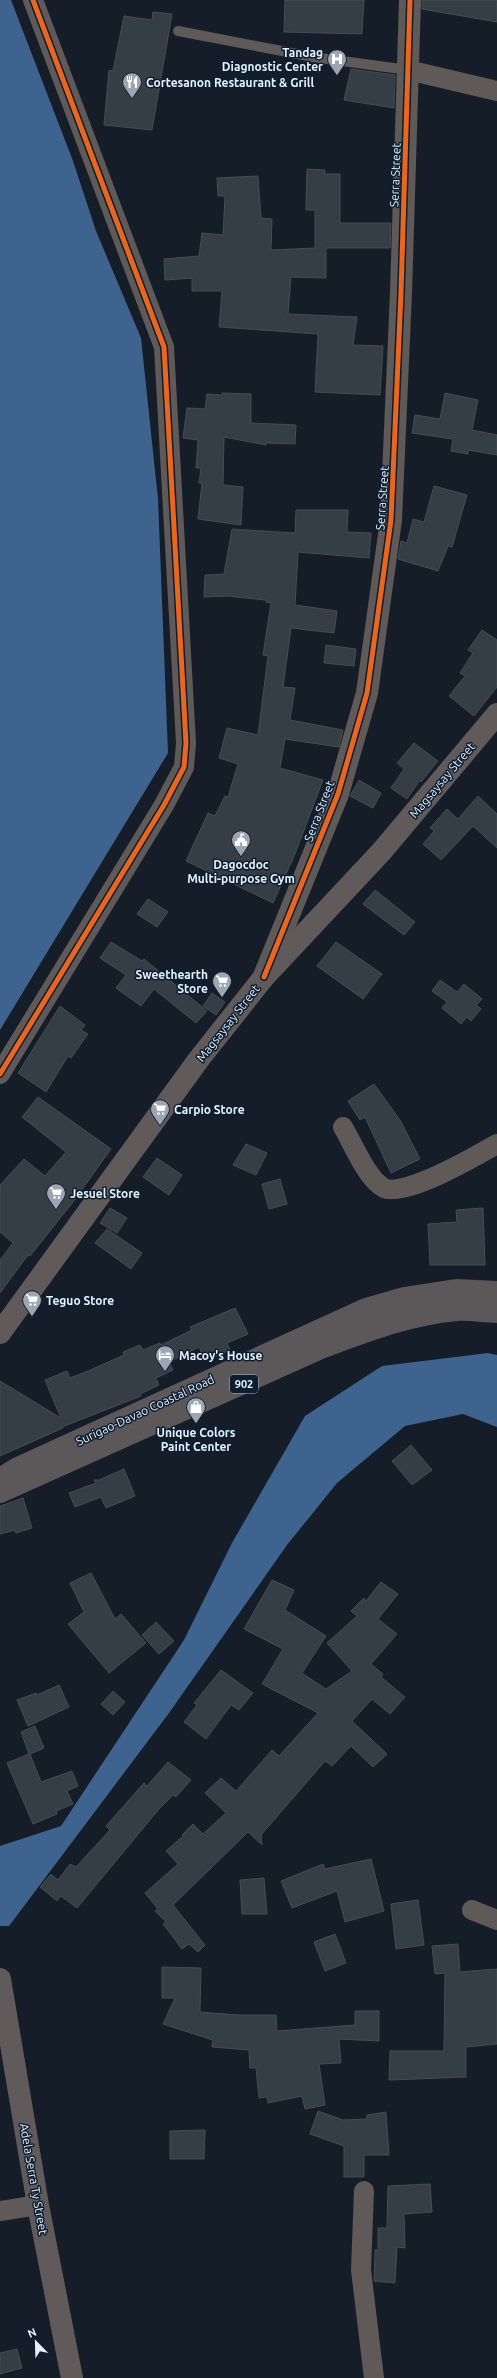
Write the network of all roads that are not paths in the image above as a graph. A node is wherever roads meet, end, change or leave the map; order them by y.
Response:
1 (33, 0) edge
2 (410, 0) edge
3 (178, 31) dead end
4 (408, 70) junction
5 (497, 91) edge
6 (497, 714) edge
7 (264, 977) junction
8 (0, 1074) edge
9 (344, 1127) dead end
10 (497, 1144) edge
11 (497, 1292) edge
12 (497, 1312) edge
13 (346, 1328) junction
14 (0, 1333) edge
15 (0, 1479) edge
16 (0, 1492) edge
17 (472, 1910) dead end
18 (497, 1920) edge
19 (1, 1982) edge
20 (364, 2191) dead end
21 (38, 2205) junction
22 (0, 2212) edge
23 (72, 2378) edge
24 (374, 2378) edge

1 - 8 street
2 - 4 street, Serra Street
3 - 4 lane
4 - 5 street
4 - 7 street, Serra Street
6 - 7 main road, Magsaysay Street
7 - 14 main road, Magsaysay Street
9 - 10 street
11 - 13 highway, Surigao-Davao Coastal Road / 902
12 - 13 highway, Surigao-Davao Coastal Road / 902
13 - 15 highway, Surigao-Davao Coastal Road / 902
13 - 16 highway, Surigao-Davao Coastal Road / 902
17 - 18 street
19 - 21 main road, Adela Serra Ty Street
20 - 24 street
21 - 22 street
21 - 23 main road, Adela Serra Ty Street

